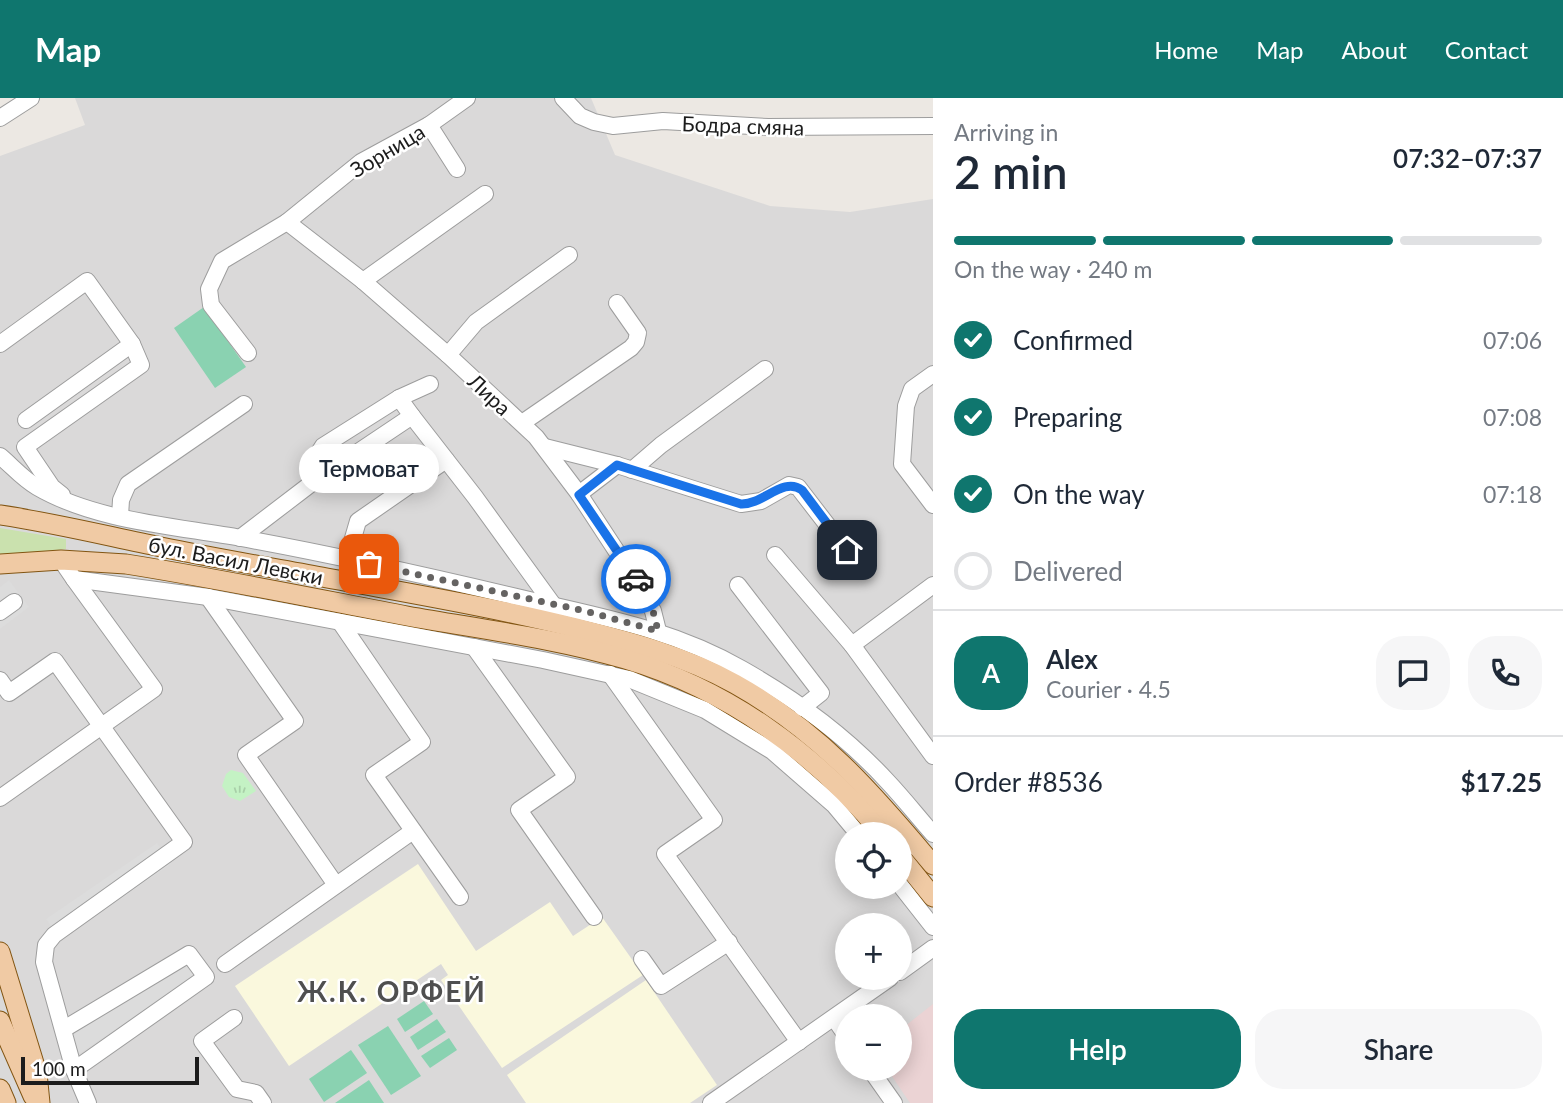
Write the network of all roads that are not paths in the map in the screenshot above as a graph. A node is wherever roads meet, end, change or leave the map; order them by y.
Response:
1 (31, 98) edge
2 (467, 98) edge
3 (564, 98) edge
4 (0, 118) edge
5 (429, 125) junction
6 (933, 126) edge
7 (457, 169) dead end
8 (485, 194) dead end
9 (287, 222) junction
10 (569, 255) dead end
11 (363, 281) junction
12 (617, 303) dead end
13 (0, 344) edge
14 (132, 344) junction
15 (248, 353) dead end
16 (448, 355) junction
17 (765, 369) dead end
18 (933, 374) edge
19 (430, 384) dead end
20 (399, 398) junction
21 (244, 404) dead end
22 (412, 416) junction
23 (26, 420) dead end
24 (522, 423) junction
25 (545, 447) junction
26 (0, 456) edge
27 (446, 460) junction
28 (624, 468) junction
29 (312, 483) junction
30 (579, 495) junction
31 (68, 500) junction
32 (933, 505) edge
33 (0, 515) edge
34 (120, 516) junction
35 (164, 525) junction
36 (240, 538) junction
37 (162, 547) junction
38 (775, 555) dead end
39 (347, 559) junction
40 (61, 560) junction
41 (0, 564) edge
42 (862, 570) dead end
43 (74, 579) junction
44 (738, 584) dead end
45 (933, 584) edge
46 (208, 597) junction
47 (14, 602) dead end
48 (554, 606) junction
49 (0, 612) edge
50 (340, 622) junction
51 (658, 631) junction
52 (852, 645) junction
53 (474, 647) junction
54 (610, 674) junction
55 (0, 680) edge
56 (802, 708) junction
57 (102, 726) junction
58 (933, 756) edge
59 (0, 798) edge
60 (847, 822) edge
61 (872, 822) edge
62 (413, 831) junction
63 (933, 834) edge
64 (933, 864) edge
65 (912, 871) edge
66 (336, 885) junction
67 (460, 897) dead end
68 (933, 897) edge
69 (911, 899) edge
70 (594, 917) dead end
71 (933, 927) edge
72 (729, 942) junction
73 (933, 948) edge
74 (0, 953) edge
75 (642, 959) dead end
76 (912, 963) edge
77 (225, 964) dead end
78 (873, 990) edge
79 (234, 1017) dead end
80 (834, 1018) joint
81 (0, 1021) edge
82 (64, 1029) junction
83 (799, 1042) junction
84 (74, 1070) junction
85 (878, 1081) edge
86 (0, 1089) edge
87 (260, 1098) edge
88 (6, 1103) edge
89 (38, 1103) edge
90 (88, 1103) edge
91 (243, 1103) edge
92 (711, 1103) edge
93 (894, 1103) edge

1 - 4 street
2 - 5 street, Зорница
3 - 6 street, Бодра смяна
5 - 7 street
5 - 9 street, Зорница
8 - 11 street
9 - 11 street, Лира
9 - 15 street
10 - 16 street
11 - 16 street, Лира
12 - 24 street
13 - 14 street
14 - 23 street
14 - 31 street
16 - 24 street, Лира
17 - 28 street
18 - 32 street
19 - 20 street
20 - 22 street
20 - 29 street
21 - 34 street
22 - 27 street
22 - 29 street
24 - 25 street, Лира
25 - 28 street
25 - 30 street, Лира
26 - 31 street
27 - 39 street
27 - 48 street
28 - 30 street
28 - 42 street
29 - 36 street
30 - 51 street, Лира
31 - 34 street
33 - 37 main road, бул. Васил Левски
34 - 35 street
35 - 36 street
35 - 37 street
36 - 39 street
37 - 64 main road, бул. Васил Левски
38 - 52 street
39 - 48 street
40 - 41 main road, бул. Васил Левски
40 - 43 street
40 - 61 main road, бул. Васил Левски
43 - 46 street
43 - 57 street
44 - 56 street
45 - 52 street
46 - 50 street
46 - 66 street
47 - 49 street
48 - 51 street
50 - 53 street
50 - 62 street
51 - 56 street
52 - 58 street
53 - 54 street
53 - 70 street
54 - 60 street
54 - 72 street
55 - 57 street
56 - 63 street
57 - 59 street
57 - 82 street
62 - 66 street
62 - 67 street
65 - 68 main road
66 - 77 street
69 - 71 street
72 - 75 street
72 - 83 street
73 - 76 street
74 - 89 main road
78 - 80 street
79 - 87 street
80 - 83 street
81 - 89 main road
82 - 84 street
82 - 84 street
83 - 92 street
84 - 90 street
85 - 93 street
86 - 88 main road
87 - 91 street

